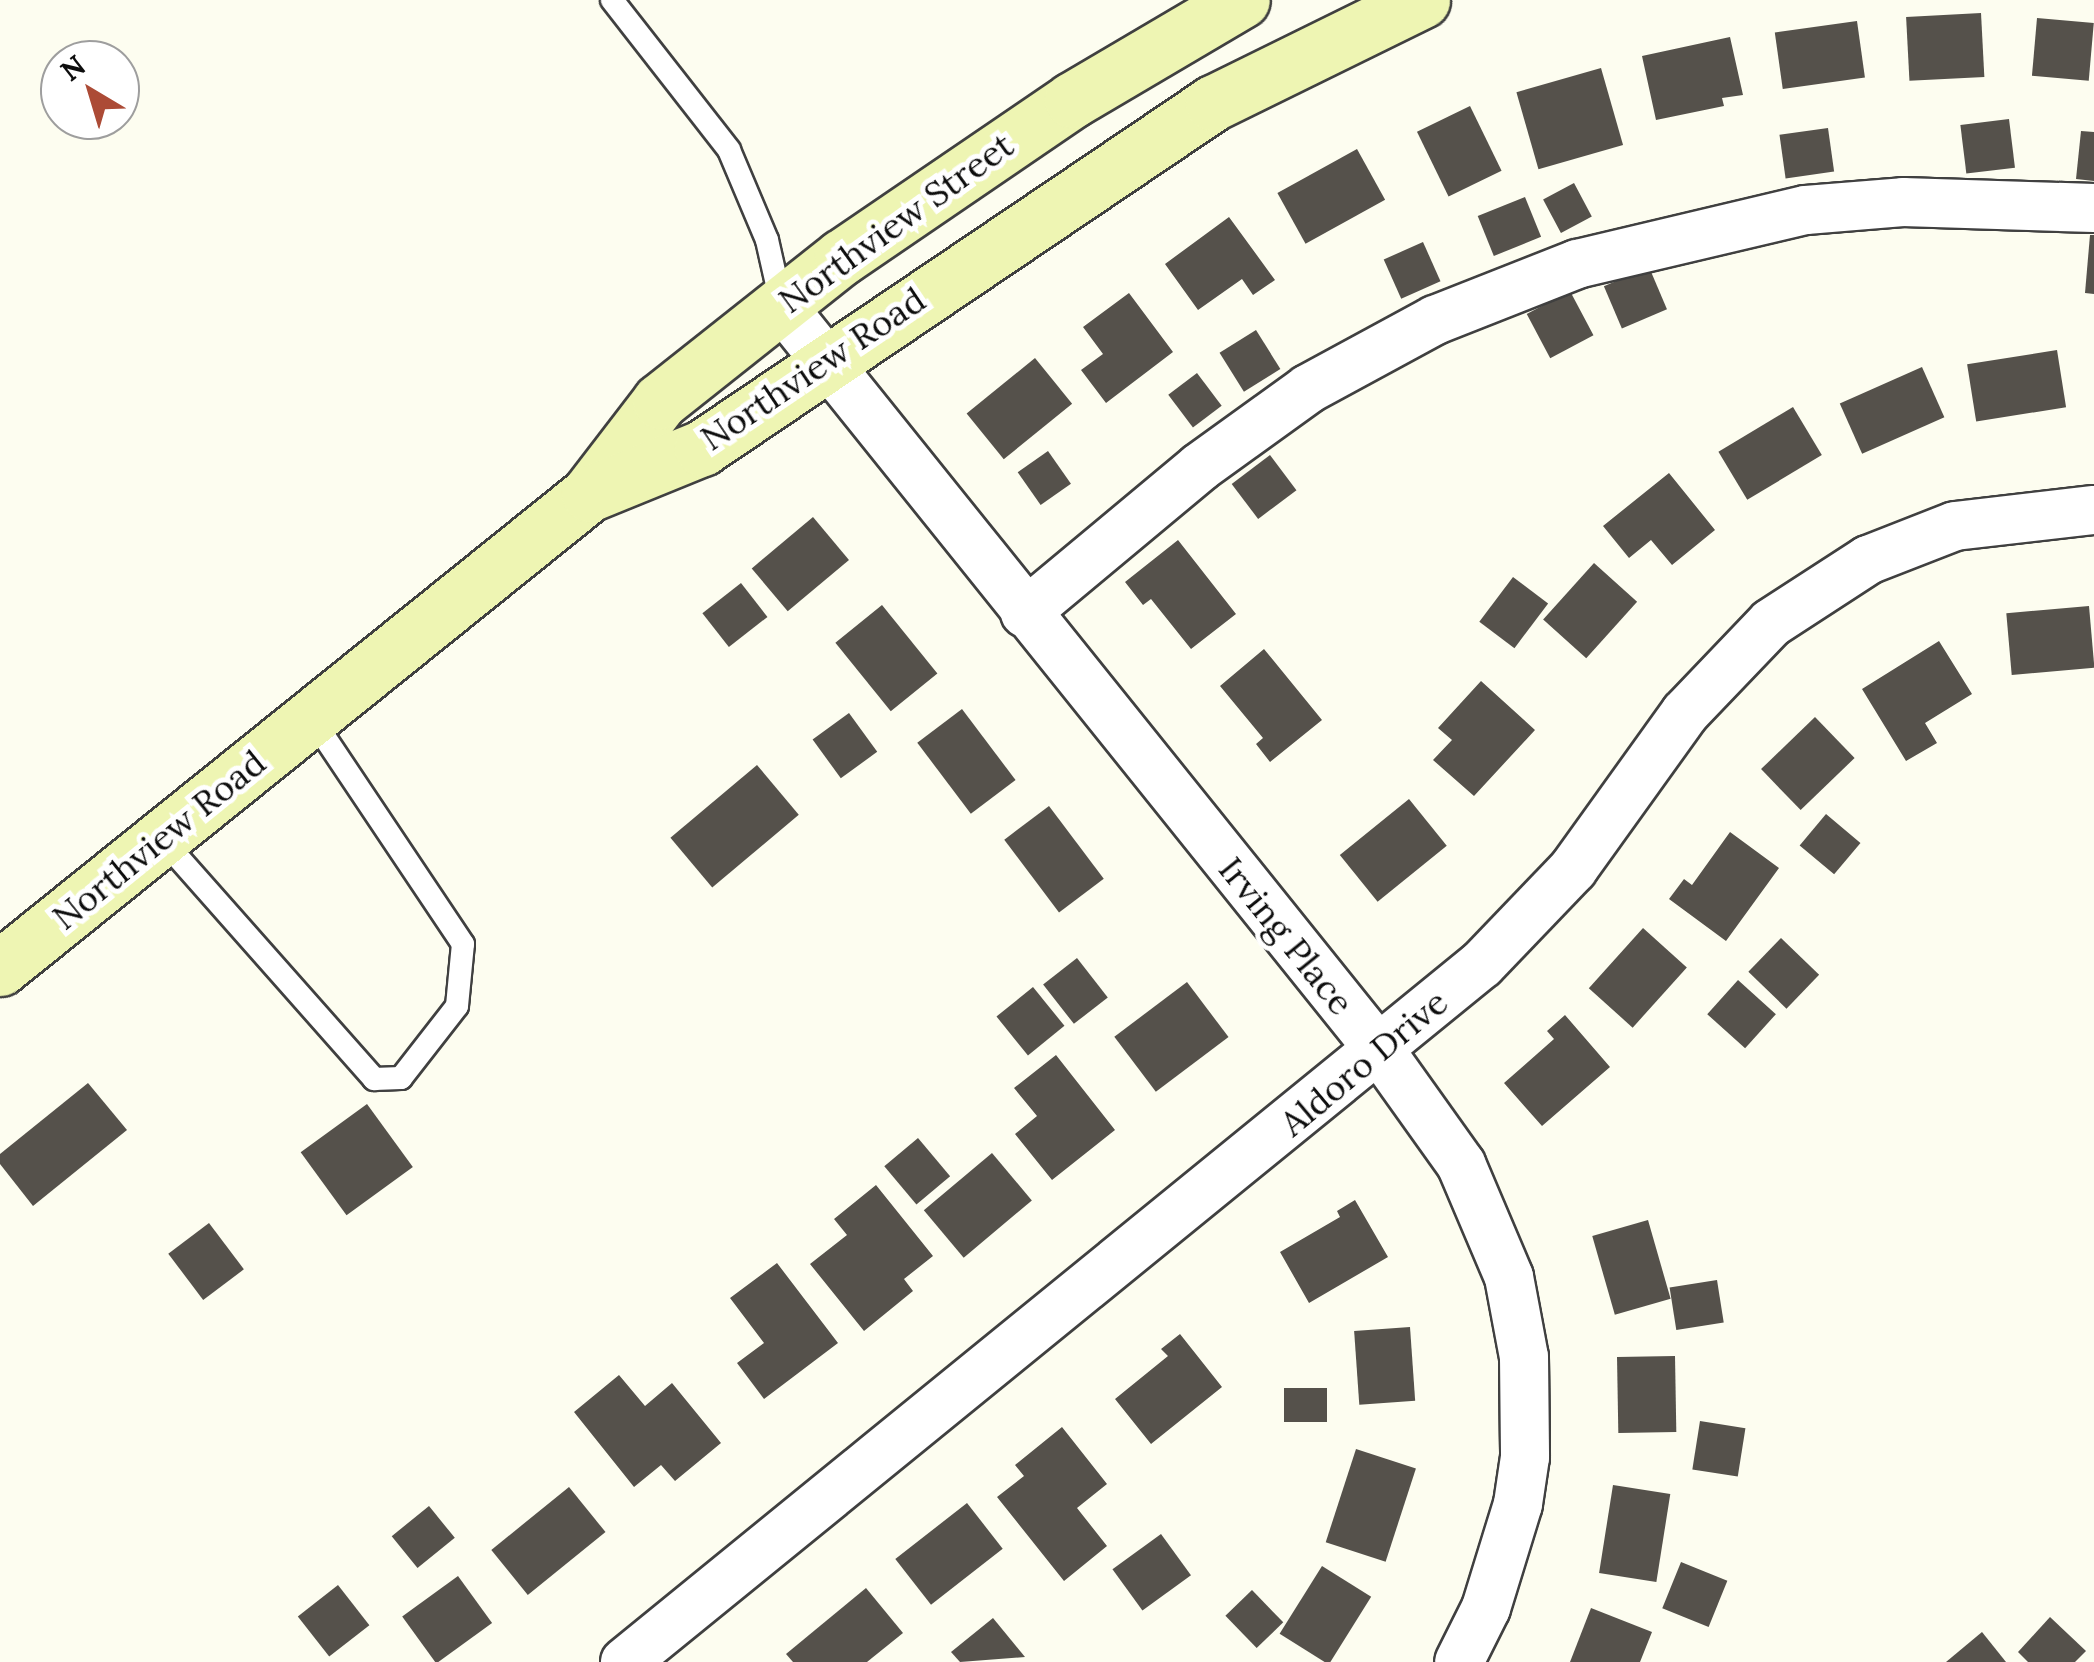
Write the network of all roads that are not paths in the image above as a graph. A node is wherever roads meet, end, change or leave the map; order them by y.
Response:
1 (612, 0) edge
2 (1242, 0) edge
3 (1422, 0) edge
4 (2094, 208) edge
5 (781, 305) junction
6 (823, 362) junction
7 (589, 494) junction
8 (2094, 510) edge
9 (1025, 613) junction
10 (311, 717) junction
11 (161, 838) junction
12 (0, 968) edge
13 (1380, 1052) junction
14 (625, 1662) edge
15 (1460, 1662) edge

1 - 5 lane
2 - 5 street, Northview Street
3 - 6 street, Northview Road
4 - 9 street
5 - 6 street, Irving Place
5 - 7 street, Northview Street
6 - 7 street, Northview Road
6 - 9 street, Irving Place
7 - 10 street, Northview Road
8 - 13 street, Aldoro Drive
9 - 13 street, Irving Place
10 - 11 street, Northview Road
10 - 11 lane
11 - 12 street, Northview Road
13 - 14 street, Aldoro Drive
13 - 15 street, Irving Place

